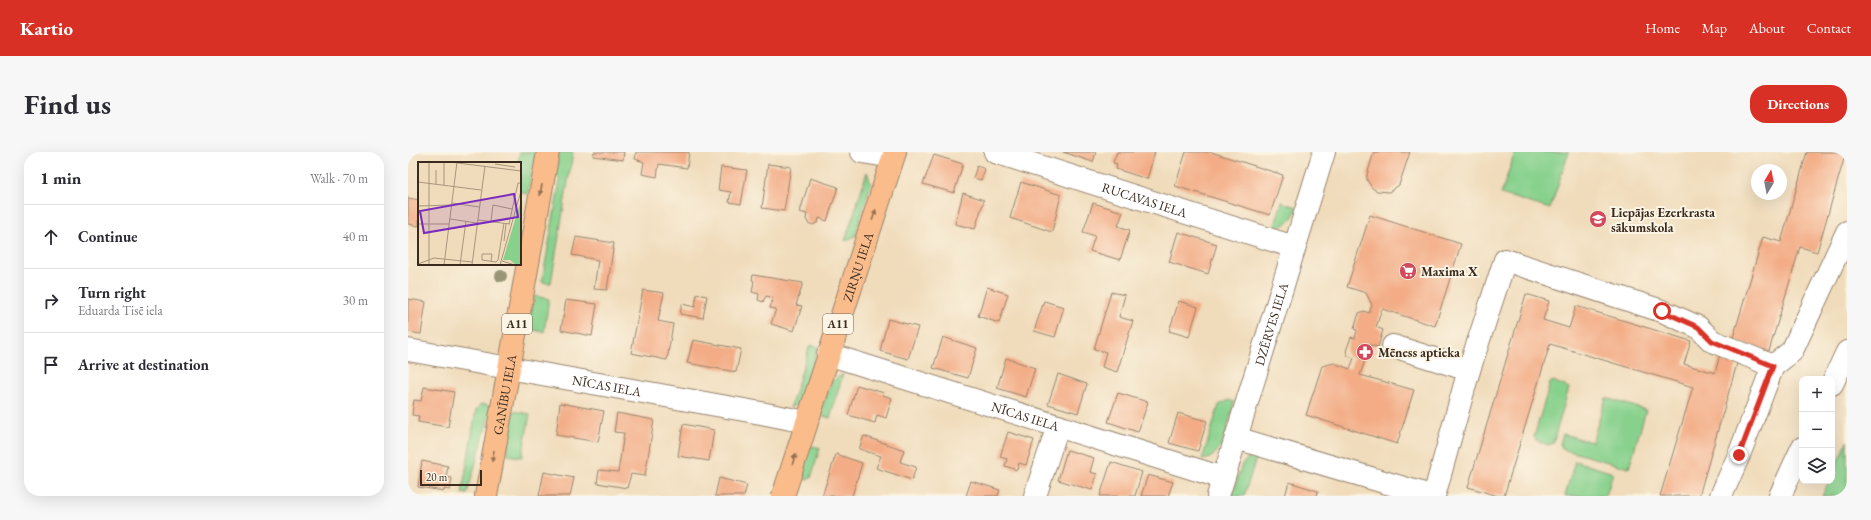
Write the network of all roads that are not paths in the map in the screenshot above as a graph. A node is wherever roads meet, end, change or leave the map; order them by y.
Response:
1 (548, 152) edge
2 (862, 152) edge
3 (995, 152) edge
4 (1324, 152) edge
5 (894, 155) edge
6 (1847, 232) edge
7 (1294, 247) junction
8 (1393, 346) dead end
9 (408, 350) edge
10 (1847, 352) edge
11 (828, 354) junction
12 (1773, 366) junction
13 (509, 369) junction
14 (1469, 370) junction
15 (1835, 378) edge
16 (806, 422) junction
17 (1058, 426) junction
18 (1236, 438) junction
19 (1799, 455) edge
20 (1221, 487) edge
21 (486, 496) edge
22 (783, 496) edge
23 (1035, 496) edge
24 (1430, 496) edge
25 (1434, 496) edge
26 (1721, 496) edge
27 (1780, 496) edge

1 -> 13 highway, GANĪBU IELA / A11
2 - 5 street
3 - 7 street, RUCAVAS IELA
4 - 7 street, DZĒRVES IELA
11 -> 5 highway, ZIRŅU IELA / A11
6 - 12 street
7 - 18 street, DZĒRVES IELA
8 - 14 street
9 - 13 street, NĪCAS IELA
10 - 15 street
11 - 16 highway, ZIRŅU IELA / A11
11 - 17 street, NĪCAS IELA
12 - 14 street
12 - 26 street
13 - 16 street, NĪCAS IELA
13 -> 21 highway, GANĪBU IELA / A11
14 - 25 street
22 -> 16 highway, ZIRŅU IELA / A11
17 - 20 street, NĪCAS IELA
17 - 23 street
18 - 20 street, DZĒRVES IELA
18 - 24 street
19 - 27 street

